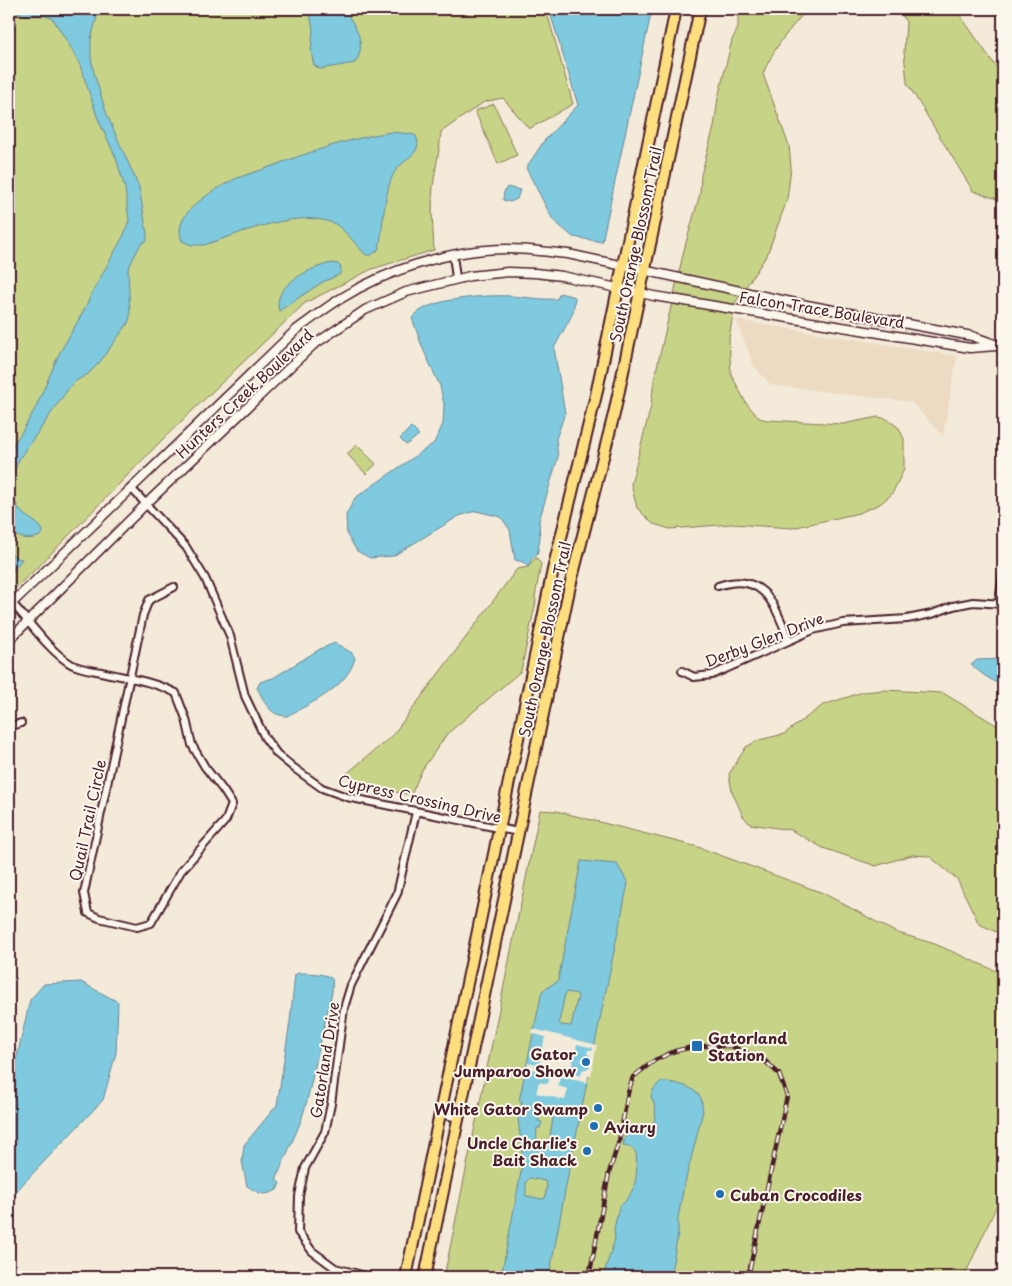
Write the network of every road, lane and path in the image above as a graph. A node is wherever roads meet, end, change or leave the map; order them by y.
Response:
1 (676, 9) edge
2 (700, 9) edge
3 (453, 255) junction
4 (623, 265) junction
5 (645, 271) junction
6 (456, 278) junction
7 (618, 288) junction
8 (641, 293) junction
9 (1001, 346) edge
10 (131, 488) junction
11 (147, 503) junction
12 (1003, 573) edge
13 (718, 586) dead end
14 (174, 587) dead end
15 (1001, 604) edge
16 (10, 605) edge
17 (29, 621) junction
18 (9, 640) edge
19 (790, 640) junction
20 (682, 671) dead end
21 (130, 678) junction
22 (21, 724) dead end
23 (9, 727) edge
24 (416, 812) junction
25 (500, 829) junction
26 (518, 832) junction
27 (440, 1114) junction
28 (459, 1118) junction
29 (370, 1277) edge
30 (406, 1277) edge
31 (426, 1277) edge

1 - 4 main road, South Orange Blossom Trail
2 - 5 main road, South Orange Blossom Trail
3 - 4 street, Hunters Creek Boulevard
3 - 6 street
3 - 10 street, Hunters Creek Boulevard
4 - 5 street, Hunters Creek Boulevard
4 - 7 main road, South Orange Blossom Trail
5 - 8 main road, South Orange Blossom Trail
5 - 9 street, Falcon Trace Boulevard
6 - 7 street, Hunters Creek Boulevard
6 - 11 street, Hunters Creek Boulevard
7 - 8 street, Hunters Creek Boulevard
7 - 25 main road, South Orange Blossom Trail
8 - 9 street, Falcon Trace Boulevard
8 - 26 main road, South Orange Blossom Trail
10 - 11 street, Cypress Crossing Drive
10 - 16 street, Hunters Creek Boulevard
11 - 17 street, Hunters Creek Boulevard
11 - 24 street, Cypress Crossing Drive
12 - 15 street
13 - 19 street
14 - 21 street
15 - 19 street, Derby Glen Drive
16 - 17 street, Quail Trail Circle
17 - 18 street, Hunters Creek Boulevard
17 - 21 street, Quail Trail Circle
19 - 20 street, Derby Glen Drive
21 - 21 street, Quail Trail Circle
22 - 23 street
24 - 25 street, Cypress Crossing Drive
24 - 29 street, Gatorland Drive
25 - 26 street, Cypress Crossing Drive
25 - 27 main road, South Orange Blossom Trail
26 - 28 main road, South Orange Blossom Trail
27 - 28 street
27 - 30 main road, South Orange Blossom Trail
28 - 31 main road, South Orange Blossom Trail

